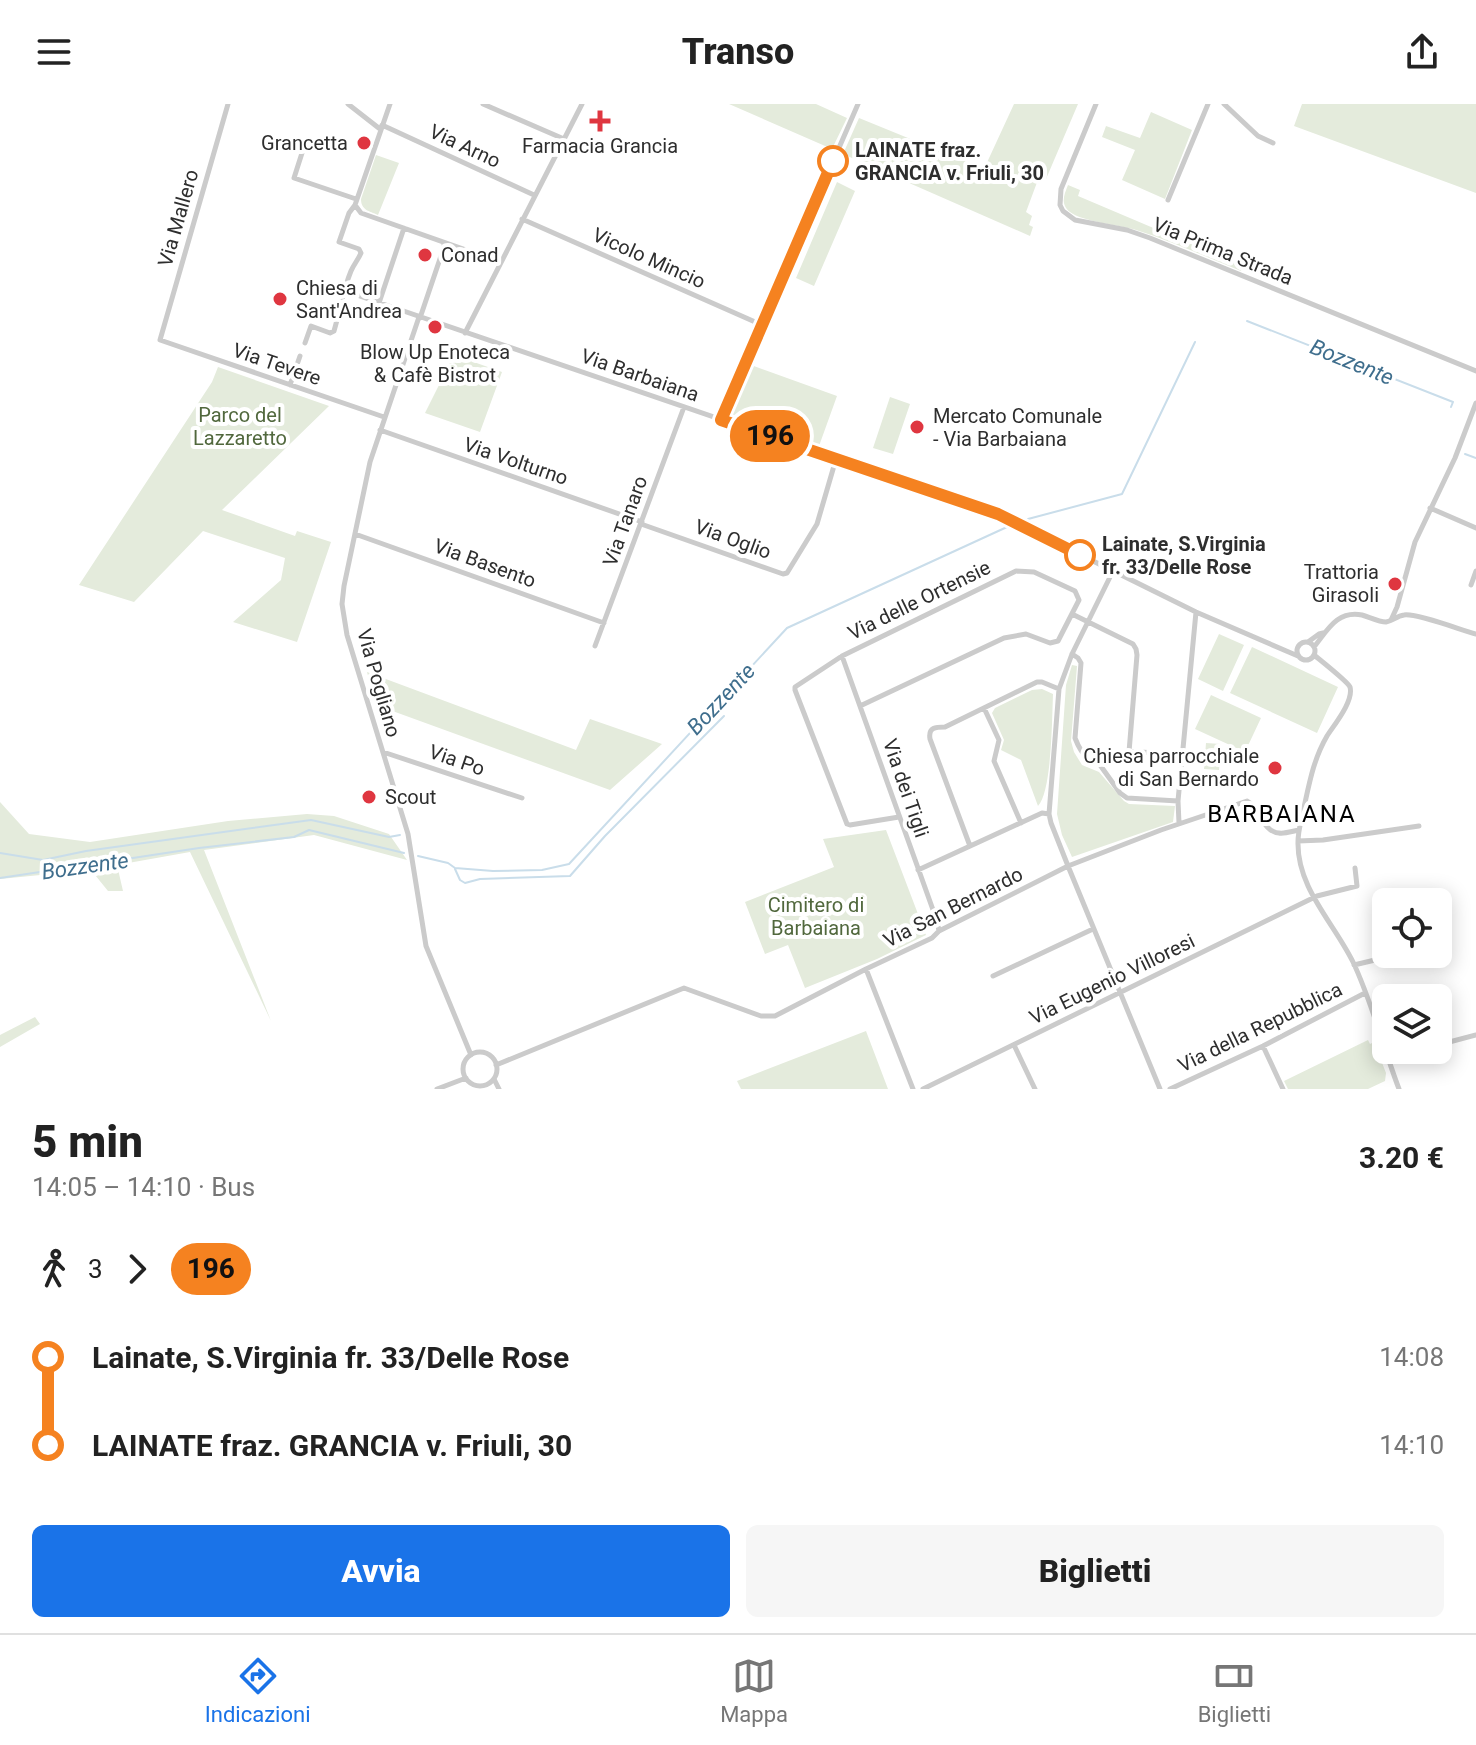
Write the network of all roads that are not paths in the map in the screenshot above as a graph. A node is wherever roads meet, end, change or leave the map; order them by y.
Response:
1 (228, 104) edge
2 (348, 104) edge
3 (390, 104) edge
4 (483, 104) edge
5 (582, 104) edge
6 (858, 104) edge
7 (1096, 104) edge
8 (1208, 104) edge
9 (1224, 104) edge
10 (381, 127) junction
11 (564, 139) junction
12 (1273, 143) dead end
13 (302, 153) dead end
14 (534, 195) junction
15 (1168, 200) dead end
16 (355, 202) junction
17 (522, 219) junction
18 (404, 228) junction
19 (443, 243) junction
20 (500, 262) junction
21 (345, 291) junction
22 (379, 303) junction
23 (419, 317) junction
24 (762, 325) junction
25 (465, 333) junction
26 (160, 340) joint
27 (305, 343) dead end
28 (300, 356) dead end
29 (1476, 371) edge
30 (290, 385) junction
31 (1476, 403) edge
32 (684, 407) junction
33 (384, 417) junction
34 (721, 420) junction
35 (380, 430) junction
36 (836, 459) junction
37 (1430, 508) junction
38 (642, 523) junction
39 (1476, 528) edge
40 (355, 534) junction
41 (1113, 571) junction
42 (1476, 571) edge
43 (1471, 585) dead end
44 (1397, 607) junction
45 (1196, 612) junction
46 (1072, 614) junction
47 (1405, 614) junction
48 (1391, 620) junction
49 (1088, 622) junction
50 (604, 623) junction
51 (1323, 633) junction
52 (1476, 634) edge
53 (1308, 642) junction
54 (1299, 644) junction
55 (595, 646) dead end
56 (1278, 646) junction
57 (1314, 647) junction
58 (1072, 654) junction
59 (1314, 655) junction
60 (842, 656) junction
61 (1298, 656) junction
62 (1059, 689) junction
63 (860, 706) junction
64 (984, 708) junction
65 (382, 752) junction
66 (1129, 752) junction
67 (1183, 757) junction
68 (1100, 765) junction
69 (522, 798) dead end
70 (1178, 801) junction
71 (1049, 814) junction
72 (899, 817) junction
73 (1021, 823) junction
74 (1179, 823) junction
75 (1419, 826) dead end
76 (1299, 830) junction
77 (1298, 841) junction
78 (970, 846) junction
79 (1068, 866) junction
80 (1355, 868) dead end
81 (918, 870) junction
82 (1314, 898) junction
83 (1093, 929) junction
84 (939, 931) junction
85 (1372, 961) edge
86 (1354, 965) junction
87 (866, 969) junction
88 (993, 976) dead end
89 (1122, 993) junction
90 (1365, 993) junction
91 (1372, 1013) edge
92 (1476, 1035) edge
93 (1452, 1041) edge
94 (1014, 1045) junction
95 (1263, 1046) junction
96 (471, 1055) junction
97 (1390, 1064) edge
98 (496, 1065) junction
99 (466, 1078) junction
100 (494, 1079) junction
101 (1398, 1088) edge
102 (437, 1089) edge
103 (499, 1089) edge
104 (913, 1089) edge
105 (923, 1089) edge
106 (1035, 1089) edge
107 (1160, 1089) edge
108 (1170, 1089) edge
109 (1283, 1089) edge
110 (1391, 1089) edge

1 - 26 street, Via Mallero
2 - 10 street, Via Arno
3 - 10 street
4 - 11 street
5 - 11 street
6 - 24 street
7 - 29 street, Via Prima Strada
8 - 15 street
9 - 12 street
10 - 14 street, Via Arno
10 - 16 street
11 - 14 street
13 - 16 street
14 - 17 street
16 - 18 street
16 - 21 street
17 - 20 street
17 - 24 street, Vicolo Mincio
18 - 19 street
18 - 22 street
19 - 20 street
19 - 23 street, Via Pogliano
20 - 25 street
21 - 22 street, Via Barbaiana
21 - 27 street
22 - 23 street, Via Barbaiana
23 - 25 street, Via Barbaiana
23 - 33 street, Via Pogliano
24 - 34 street
25 - 32 street, Via Barbaiana
26 - 30 street, Via Tevere
28 - 30 street
30 - 33 street, Via Tevere
31 - 37 street
32 - 34 street, Via Barbaiana
32 - 38 street, Via Tanaro
33 - 35 street, Via Pogliano
34 - 36 street, Via Barbaiana
35 - 38 street, Via Volturno
35 - 40 street, Via Pogliano
36 - 38 street, Via Oglio
36 - 41 street, Via Barbaiana
37 - 39 street
37 - 44 street
38 - 50 street, Via Tanaro
40 - 50 street, Via Basento
40 - 65 street, Via Pogliano
41 - 45 street, Via Barbaiana
41 - 49 street
42 - 43 street
44 - 47 street
44 - 48 street
45 - 56 street, Via Barbaiana
45 - 67 street
46 - 49 street
46 - 60 street, Via delle Ortensie
46 - 63 street
47 - 48 street
47 - 52 street
48 - 51 street
49 - 58 street
49 - 66 street
50 - 55 street, Via Tanaro
51 - 53 street
51 - 57 street
53 - 54 street
53 - 57 street
54 - 56 street
54 - 61 street
56 - 61 street, Via Barbaiana
57 - 59 street
58 - 62 street
58 - 68 street
59 - 61 street
59 - 76 street
60 - 63 street, Via dei Tigli
60 - 72 street
62 - 64 street
62 - 71 street
63 - 72 street, Via dei Tigli
64 - 73 street
64 - 78 street
65 - 69 street, Via Po
65 - 96 street, Via Pogliano
66 - 67 street
66 - 68 street
67 - 70 street
68 - 70 street
70 - 74 street
71 - 73 street
71 - 79 street
72 - 81 street, Via dei Tigli
73 - 78 street
74 - 76 street, Via San Bernardo
74 - 79 street, Via San Bernardo
75 - 77 street
76 - 77 street
77 - 82 street
78 - 81 street
79 - 83 street
79 - 84 street, Via San Bernardo
80 - 82 street, Via Eugenio Villoresi
81 - 84 street, Via dei Tigli
82 - 86 street
82 - 89 street, Via Eugenio Villoresi
83 - 88 street
83 - 89 street
84 - 87 street, Via San Bernardo
85 - 86 street
86 - 90 street
87 - 98 street, Via San Bernardo
87 - 104 street
89 - 94 street, Via Eugenio Villoresi
89 - 107 street
90 - 91 street
90 - 95 street, Via della Repubblica
92 - 93 street
94 - 105 street, Via Eugenio Villoresi
94 - 106 street
95 - 108 street, Via della Repubblica
95 - 109 street
96 - 98 street
96 - 99 street
97 - 101 street
98 - 100 street
99 - 100 street
99 - 102 street
100 - 103 street
101 - 110 street

